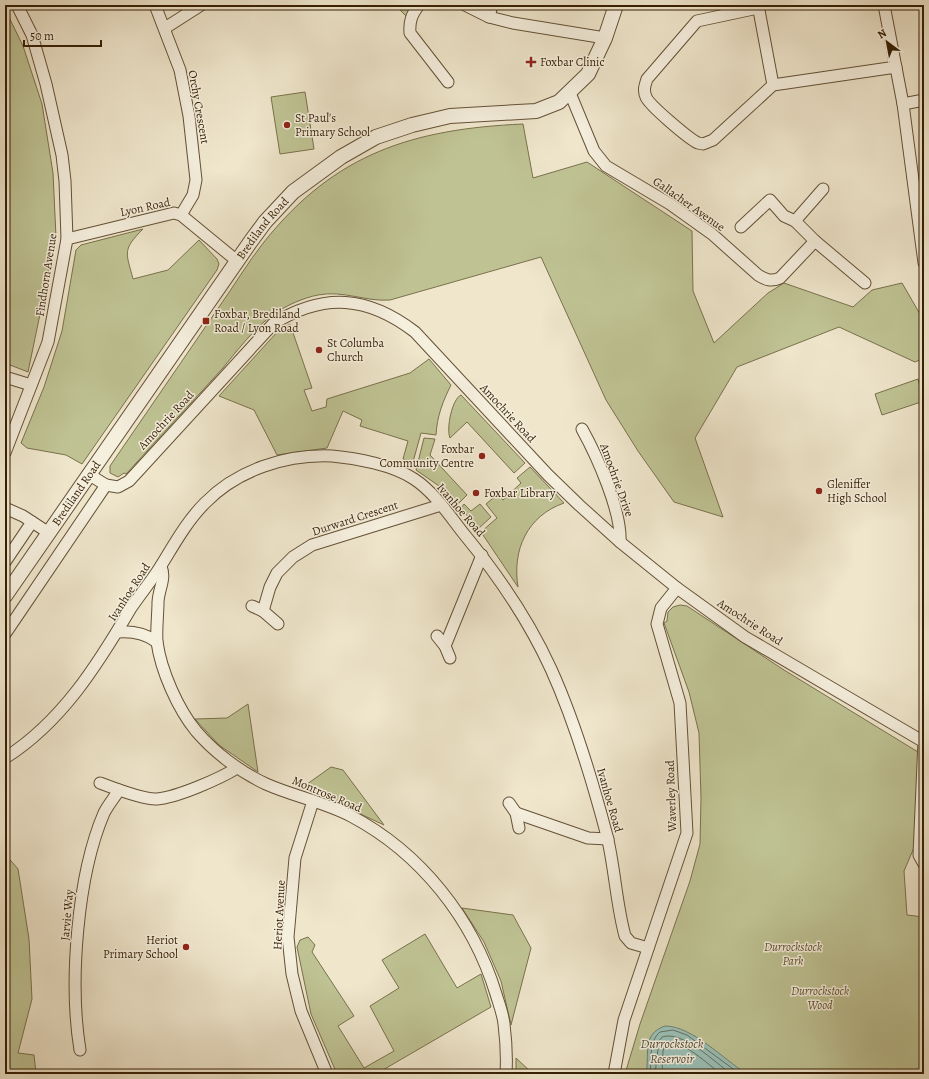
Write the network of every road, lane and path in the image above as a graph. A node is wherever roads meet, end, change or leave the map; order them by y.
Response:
1 (17, 5) edge
2 (155, 5) edge
3 (201, 5) edge
4 (419, 5) edge
5 (465, 5) edge
6 (492, 5) edge
7 (616, 5) edge
8 (884, 5) edge
9 (758, 6) edge
10 (489, 17) junction
11 (165, 28) junction
12 (605, 38) junction
13 (896, 66) junction
14 (448, 82) dead end
15 (773, 85) junction
16 (570, 92) junction
17 (924, 100) edge
18 (903, 104) junction
19 (919, 188) edge
20 (823, 189) dead end
21 (181, 214) junction
22 (795, 221) junction
23 (741, 227) dead end
24 (67, 239) junction
25 (814, 241) junction
26 (236, 261) junction
27 (924, 263) edge
28 (865, 283) dead end
29 (5, 377) edge
30 (31, 385) junction
31 (582, 429) dead end
32 (5, 453) edge
33 (88, 474) junction
34 (106, 485) junction
35 (441, 505) junction
36 (5, 508) edge
37 (32, 522) junction
38 (49, 533) junction
39 (620, 542) junction
40 (482, 555) junction
41 (5, 562) edge
42 (161, 566) junction
43 (677, 588) junction
44 (5, 596) edge
45 (252, 606) dead end
46 (263, 611) junction
47 (278, 624) dead end
48 (118, 632) junction
49 (5, 634) edge
50 (437, 636) dead end
51 (157, 642) junction
52 (445, 646) junction
53 (450, 658) dead end
54 (924, 742) edge
55 (5, 758) edge
56 (237, 768) junction
57 (100, 783) dead end
58 (119, 790) junction
59 (313, 801) junction
60 (510, 803) dead end
61 (516, 813) junction
62 (519, 828) dead end
63 (608, 839) junction
64 (924, 864) edge
65 (648, 948) junction
66 (80, 1050) dead end
67 (327, 1074) edge
68 (506, 1074) edge
69 (614, 1074) edge

1 - 24 street, Findhorn Avenue
2 - 11 street, Orchy Crescent
3 - 11 street
4 - 14 street
5 - 10 street
6 - 10 street
7 - 12 street, Brediland Road
8 - 13 street
9 - 15 street
9 - 15 street
10 - 12 street
11 - 21 street, Orchy Crescent
12 - 16 street, Brediland Road
13 - 15 street
13 - 18 street
16 - 25 street, Gallacher Avenue
16 - 26 street, Brediland Road
17 - 18 street
18 - 19 street
19 - 27 street
20 - 22 street
21 - 24 street, Lyon Road
21 - 26 street, Lyon Road
22 - 23 street, Gallacher Avenue
22 - 25 street, Gallacher Avenue
24 - 30 street, Findhorn Avenue
25 - 28 street, Gallacher Avenue
26 - 33 street, Brediland Road
29 - 30 street
30 - 32 street, Findhorn Avenue
31 - 39 street, Amochrie Drive
33 - 34 street
33 - 38 street, Brediland Road
34 - 39 street, Amochrie Road
34 - 49 street
35 - 40 street, Ivanhoe Road
35 - 42 street, Ivanhoe Road
35 - 46 street, Durward Crescent
36 - 37 street
37 - 38 street
37 - 41 street, Brediland Road
38 - 44 street, Brediland Road
39 - 43 street, Amochrie Road
40 - 52 street
40 - 63 street, Ivanhoe Road
42 - 48 street, Ivanhoe Road
42 - 51 street, Montrose Road
43 - 54 street, Amochrie Road
43 - 65 street, Waverley Road
45 - 46 street
46 - 47 street
48 - 51 street
48 - 55 street, Ivanhoe Road
50 - 52 street
51 - 56 street, Montrose Road
52 - 53 street
54 - 64 street
56 - 58 street
56 - 59 street, Montrose Road
57 - 58 street
58 - 66 street, Jarvie Way
59 - 67 street, Heriot Avenue
59 - 68 street, Montrose Road
60 - 61 street
61 - 62 street
61 - 63 street
63 - 65 street, Ivanhoe Road
65 - 69 street, Waverley Road

